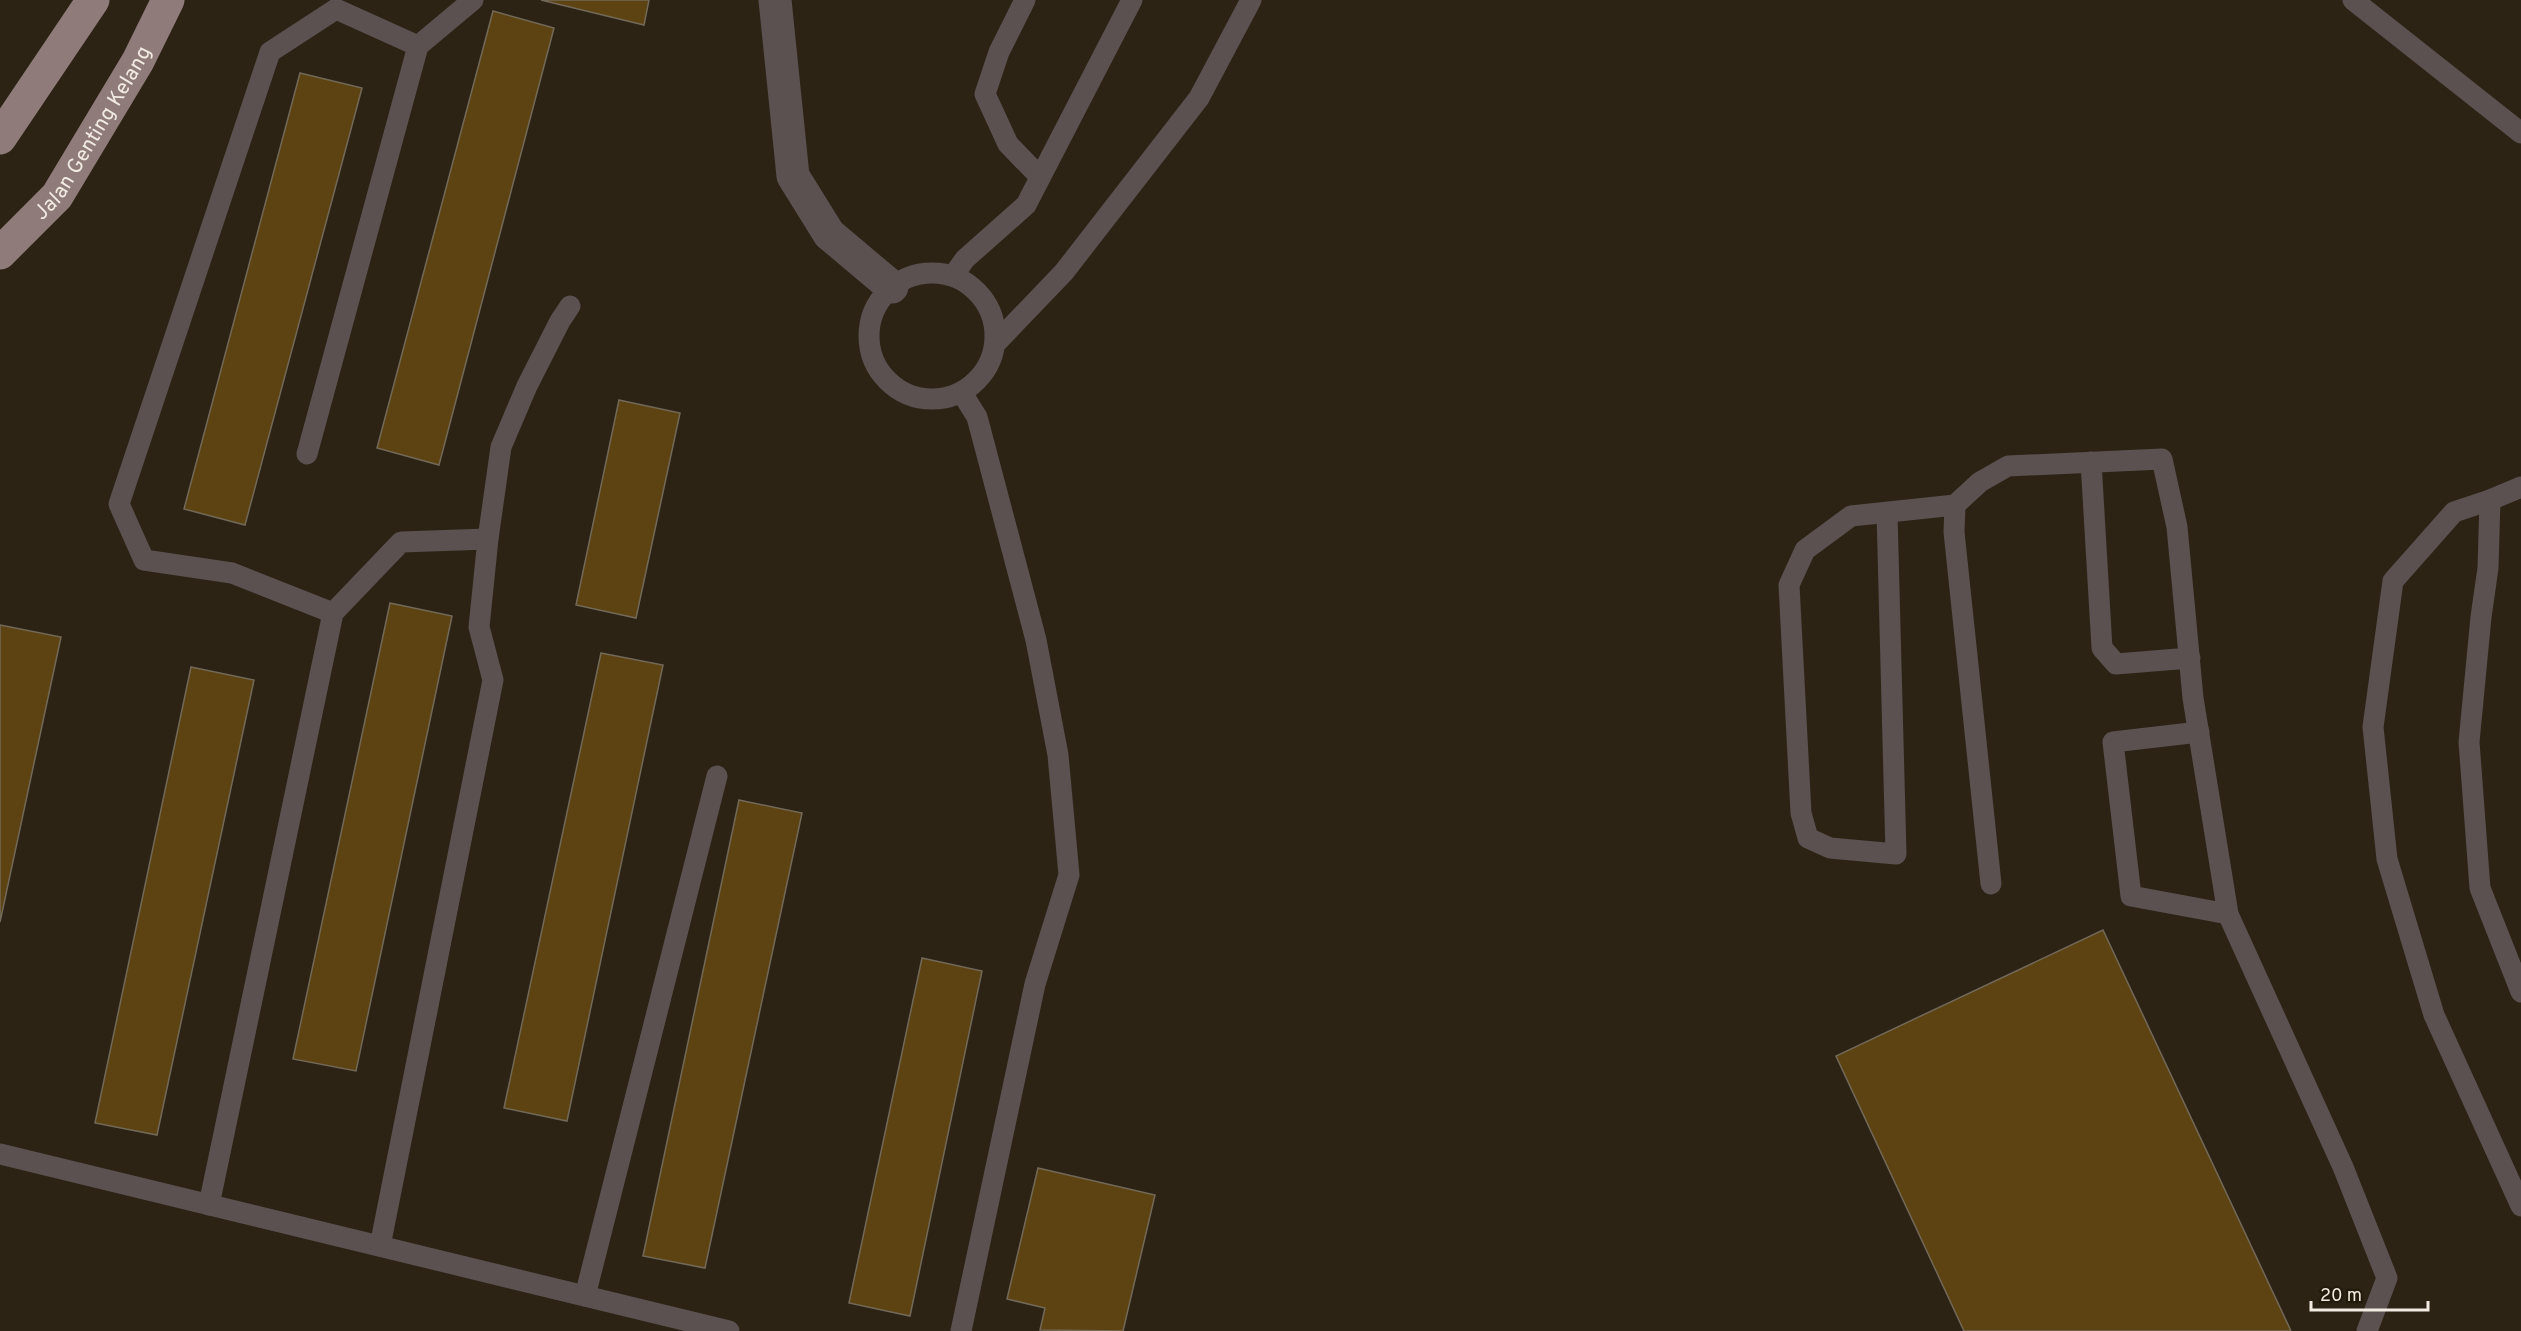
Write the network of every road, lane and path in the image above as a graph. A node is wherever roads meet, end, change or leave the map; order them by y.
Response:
1 (93, 0) edge
2 (168, 0) edge
3 (473, 0) edge
4 (775, 0) edge
5 (1025, 0) edge
6 (1132, 0) edge
7 (1251, 0) edge
8 (2353, 0) edge
9 (418, 46) junction
10 (2521, 133) edge
11 (0, 138) edge
12 (1040, 177) junction
13 (0, 253) edge
14 (953, 276) junction
15 (892, 287) junction
16 (570, 306) dead end
17 (996, 343) junction
18 (962, 393) junction
19 (307, 453) dead end
20 (2091, 462) junction
21 (2521, 487) edge
22 (2490, 500) junction
23 (1955, 505) junction
24 (1887, 513) junction
25 (488, 539) junction
26 (333, 613) junction
27 (2190, 658) junction
28 (2199, 732) junction
29 (717, 776) dead end
30 (1991, 884) dead end
31 (2228, 914) junction
32 (2521, 992) edge
33 (0, 1154) edge
34 (208, 1205) junction
35 (2521, 1206) edge
36 (380, 1246) junction
37 (585, 1296) junction
38 (729, 1331) edge
39 (961, 1331) edge
40 (2367, 1331) edge

1 - 11 main road
2 - 13 main road, Jalan Genting Kelang
3 - 9 lane
4 - 15 street
5 - 12 lane
6 - 12 lane
7 - 17 lane
8 - 10 lane
9 - 19 lane
9 - 26 lane
12 - 14 lane
14 - 15 lane
14 - 17 lane
15 - 18 lane
16 - 25 lane
17 - 18 lane
18 - 39 lane
20 - 23 lane
20 - 27 lane
20 - 27 lane
21 - 22 lane
22 - 32 lane
22 - 35 lane
23 - 24 lane
23 - 30 lane
24 - 24 lane
25 - 26 lane
25 - 36 lane
26 - 34 lane
27 - 28 lane
28 - 31 lane
28 - 31 lane
29 - 37 lane
31 - 40 lane
33 - 34 lane
34 - 36 lane
36 - 37 lane
37 - 38 lane

